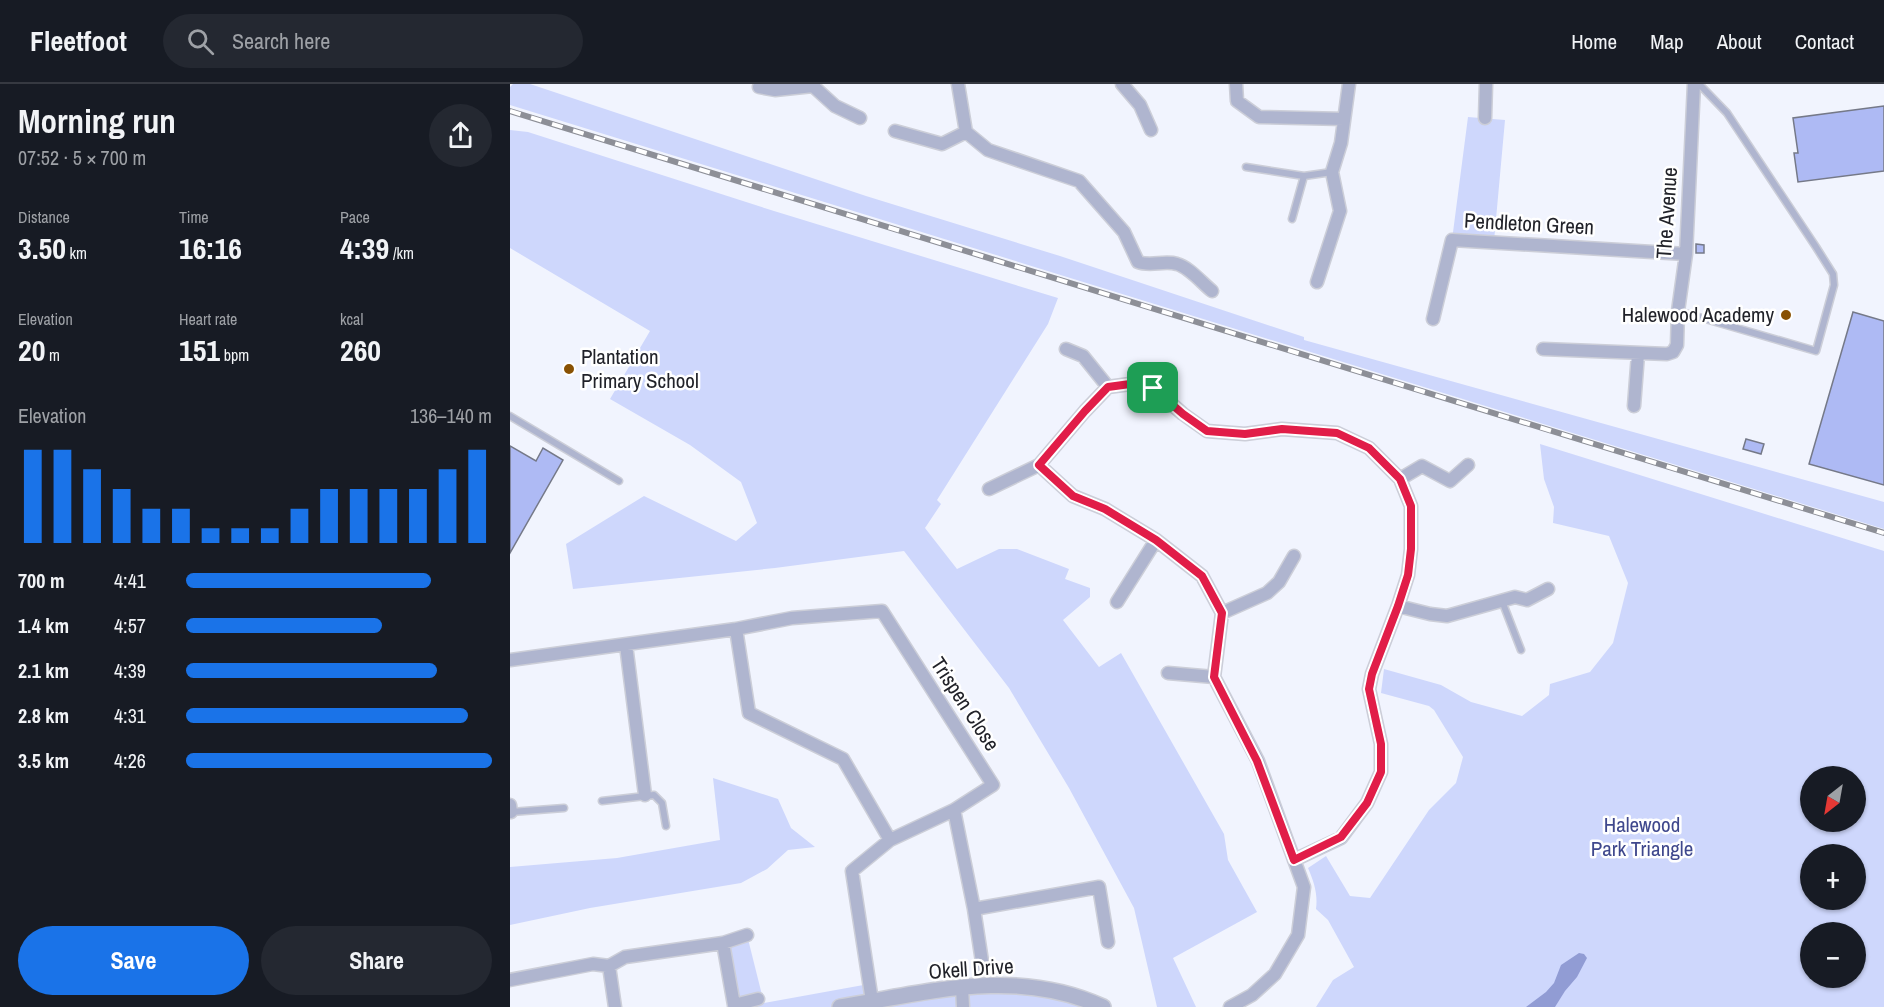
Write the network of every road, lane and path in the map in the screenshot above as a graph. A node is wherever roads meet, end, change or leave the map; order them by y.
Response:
1 (958, 84) edge
2 (1122, 84) edge
3 (1236, 84) edge
4 (1349, 84) edge
5 (1486, 84) edge
6 (1694, 84) edge
7 (1699, 84) edge
8 (814, 85) edge
9 (759, 87) dead end
10 (860, 118) dead end
11 (1485, 118) dead end
12 (1344, 119) junction
13 (1151, 130) dead end
14 (895, 131) dead end
15 (966, 132) junction
16 (1246, 166) dead end
17 (1332, 172) junction
18 (1304, 176) junction
19 (1292, 219) dead end
20 (1686, 254) junction
21 (1317, 282) dead end
22 (1212, 291) dead end
23 (1678, 310) junction
24 (1433, 319) dead end
25 (1066, 349) dead end
26 (1543, 349) dead end
27 (1638, 354) junction
28 (1108, 387) junction
29 (1634, 406) dead end
30 (510, 416) edge
31 (1039, 465) junction
32 (1468, 465) dead end
33 (1400, 479) junction
34 (619, 481) dead end
35 (989, 489) dead end
36 (1156, 540) junction
37 (1294, 556) dead end
38 (1548, 589) dead end
39 (1502, 601) junction
40 (1117, 602) dead end
41 (1398, 606) junction
42 (1222, 613) junction
43 (736, 629) junction
44 (626, 645) junction
45 (1521, 650) dead end
46 (510, 660) edge
47 (1168, 673) dead end
48 (1214, 677) junction
49 (645, 795) junction
50 (602, 801) dead end
51 (564, 808) dead end
52 (510, 810) edge
53 (954, 810) junction
54 (666, 826) dead end
55 (890, 840) junction
56 (1294, 860) junction
57 (974, 909) junction
58 (747, 935) dead end
59 (1108, 942) dead end
60 (723, 943) junction
61 (609, 966) junction
62 (983, 968) dead end
63 (510, 980) edge
64 (962, 987) junction
65 (758, 999) dead end
66 (872, 1001) junction
67 (615, 1007) edge
68 (840, 1007) edge
69 (963, 1007) edge
70 (1103, 1007) edge
71 (1230, 1007) edge

1 - 15 street
2 - 13 street
3 - 12 street
4 - 12 street
5 - 11 street
6 - 20 street, The Avenue
7 - 23 lane
8 - 9 street
8 - 10 street
12 - 17 street
14 - 15 street
15 - 22 street
16 - 18 lane
17 - 18 lane
17 - 21 street
18 - 19 lane
20 - 23 street, The Avenue
20 - 24 street, Pendleton Green
23 - 27 street, The Avenue
25 - 28 street
26 - 27 street
27 - 29 street
28 - 31 street
28 - 33 street
30 - 34 lane
31 - 35 street
31 - 36 street
32 - 33 street
33 - 41 street
36 - 40 street
36 - 42 street
37 - 42 street
38 - 39 street
39 - 41 street
39 - 45 lane
41 - 56 street
42 - 48 street
43 - 44 street, Trispen Close
43 - 53 street, Trispen Close
43 - 55 street
44 - 46 street, Trispen Close
44 - 49 street
47 - 48 street
48 - 56 street
49 - 50 lane
49 - 54 lane
51 - 52 lane
53 - 55 street, Trispen Close
53 - 57 street
55 - 66 street, Trispen Close
56 - 71 street
57 - 59 street
57 - 62 street
58 - 60 street
60 - 61 street
60 - 65 street
61 - 63 street
61 - 67 street
64 - 66 street, Okell Drive
64 - 69 street
64 - 70 street, Okell Drive
66 - 68 street, Okell Drive

